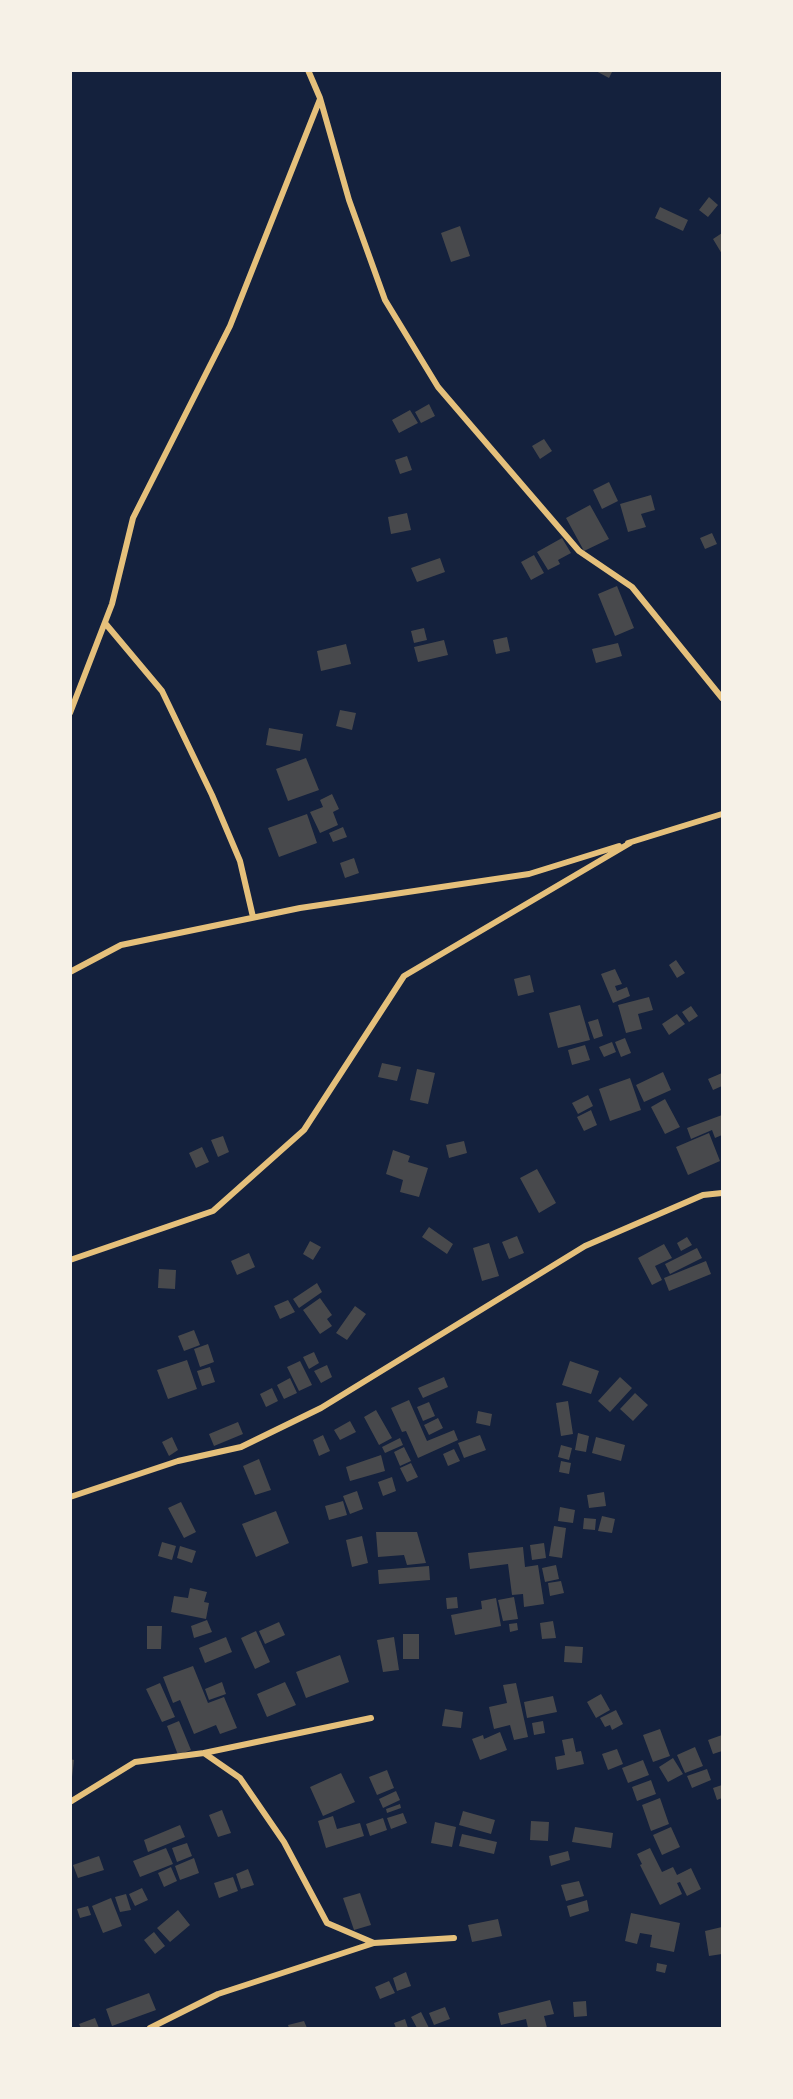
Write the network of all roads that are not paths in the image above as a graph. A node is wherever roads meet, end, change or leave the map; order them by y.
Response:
1 (308, 70) edge
2 (320, 98) junction
3 (105, 623) junction
4 (723, 698) edge
5 (70, 713) edge
6 (723, 814) edge
7 (630, 843) junction
8 (253, 917) junction
9 (70, 972) edge
10 (723, 1193) edge
11 (70, 1260) edge
12 (70, 1497) edge
13 (371, 1718) dead end
14 (204, 1753) junction
15 (70, 1802) edge
16 (454, 1938) dead end
17 (374, 1943) junction
18 (150, 2028) edge

1 - 2 street
2 - 3 street
2 - 4 street
3 - 5 street
3 - 8 street
6 - 7 street
7 - 8 street
7 - 11 street
8 - 9 street
10 - 12 street
13 - 14 street
14 - 15 street
14 - 17 street
16 - 17 street
17 - 18 street

